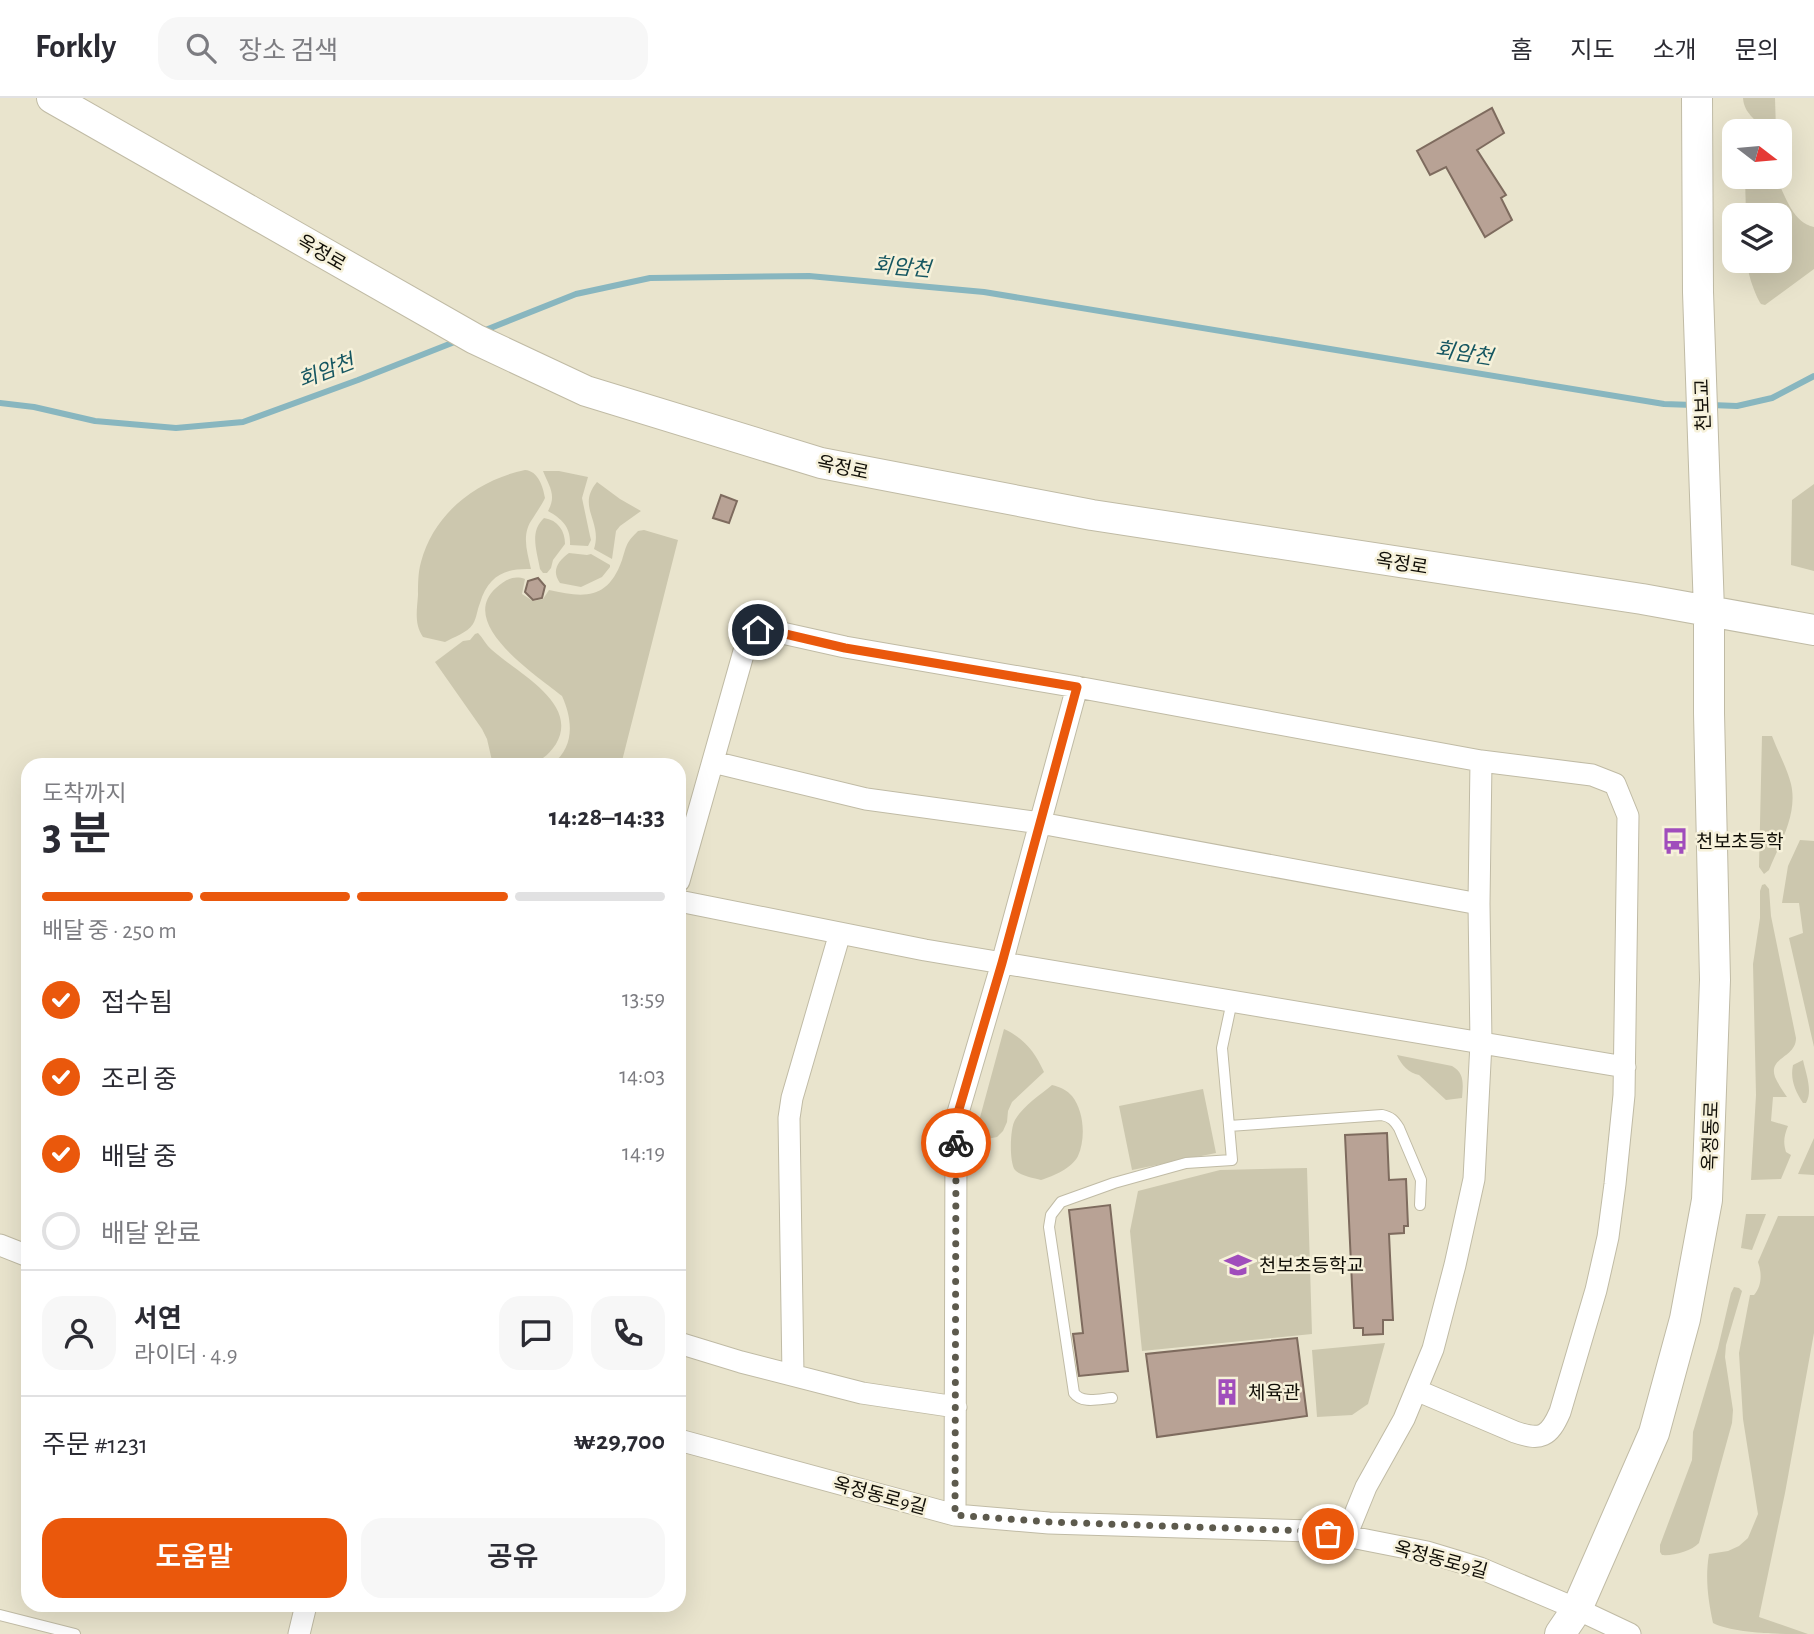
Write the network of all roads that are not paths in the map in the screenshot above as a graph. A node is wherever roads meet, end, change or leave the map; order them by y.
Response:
1 (52, 98) edge
2 (1697, 98) edge
3 (1709, 611) junction
4 (1814, 630) edge
5 (1077, 687) junction
6 (1481, 761) junction
7 (713, 762) junction
8 (1040, 823) junction
9 (686, 856) edge
10 (686, 902) edge
11 (1479, 904) junction
12 (840, 933) junction
13 (1002, 963) junction
14 (1232, 1001) junction
15 (1481, 1043) junction
16 (1625, 1067) junction
17 (1229, 1126) junction
18 (1420, 1205) dead end
19 (0, 1245) edge
20 (21, 1253) edge
21 (686, 1345) edge
22 (793, 1375) junction
23 (1416, 1390) junction
24 (1112, 1398) dead end
25 (956, 1407) junction
26 (686, 1442) edge
27 (955, 1515) junction
28 (1346, 1536) junction
29 (1577, 1609) junction
30 (304, 1612) edge
31 (0, 1615) edge
32 (75, 1634) edge
33 (299, 1634) edge
34 (1560, 1634) edge
35 (1630, 1634) edge

1 - 3 main road, 옥정로
2 - 3 main road, 천보교
3 - 4 main road, 옥정로
3 - 29 main road, 옥정동로
5 - 6 street
5 - 7 street
5 - 8 street
6 - 11 street
6 - 16 street
7 - 8 street
7 - 9 street
8 - 11 street
8 - 13 street
10 - 12 street
11 - 15 street
12 - 13 street
12 - 22 street
13 - 14 street
13 - 25 street
14 - 15 street
14 - 17 lane
15 - 16 street
15 - 23 street
16 - 23 street
17 - 18 lane
17 - 24 lane
19 - 20 street
21 - 22 street
22 - 25 street
23 - 28 street
25 - 27 street
26 - 27 street, 옥정동로9길
27 - 28 street, 옥정동로9길
28 - 29 street, 옥정동로9길
29 - 34 main road, 옥정동로
29 - 35 street, 옥정동로9길
30 - 33 street
31 - 32 lane

